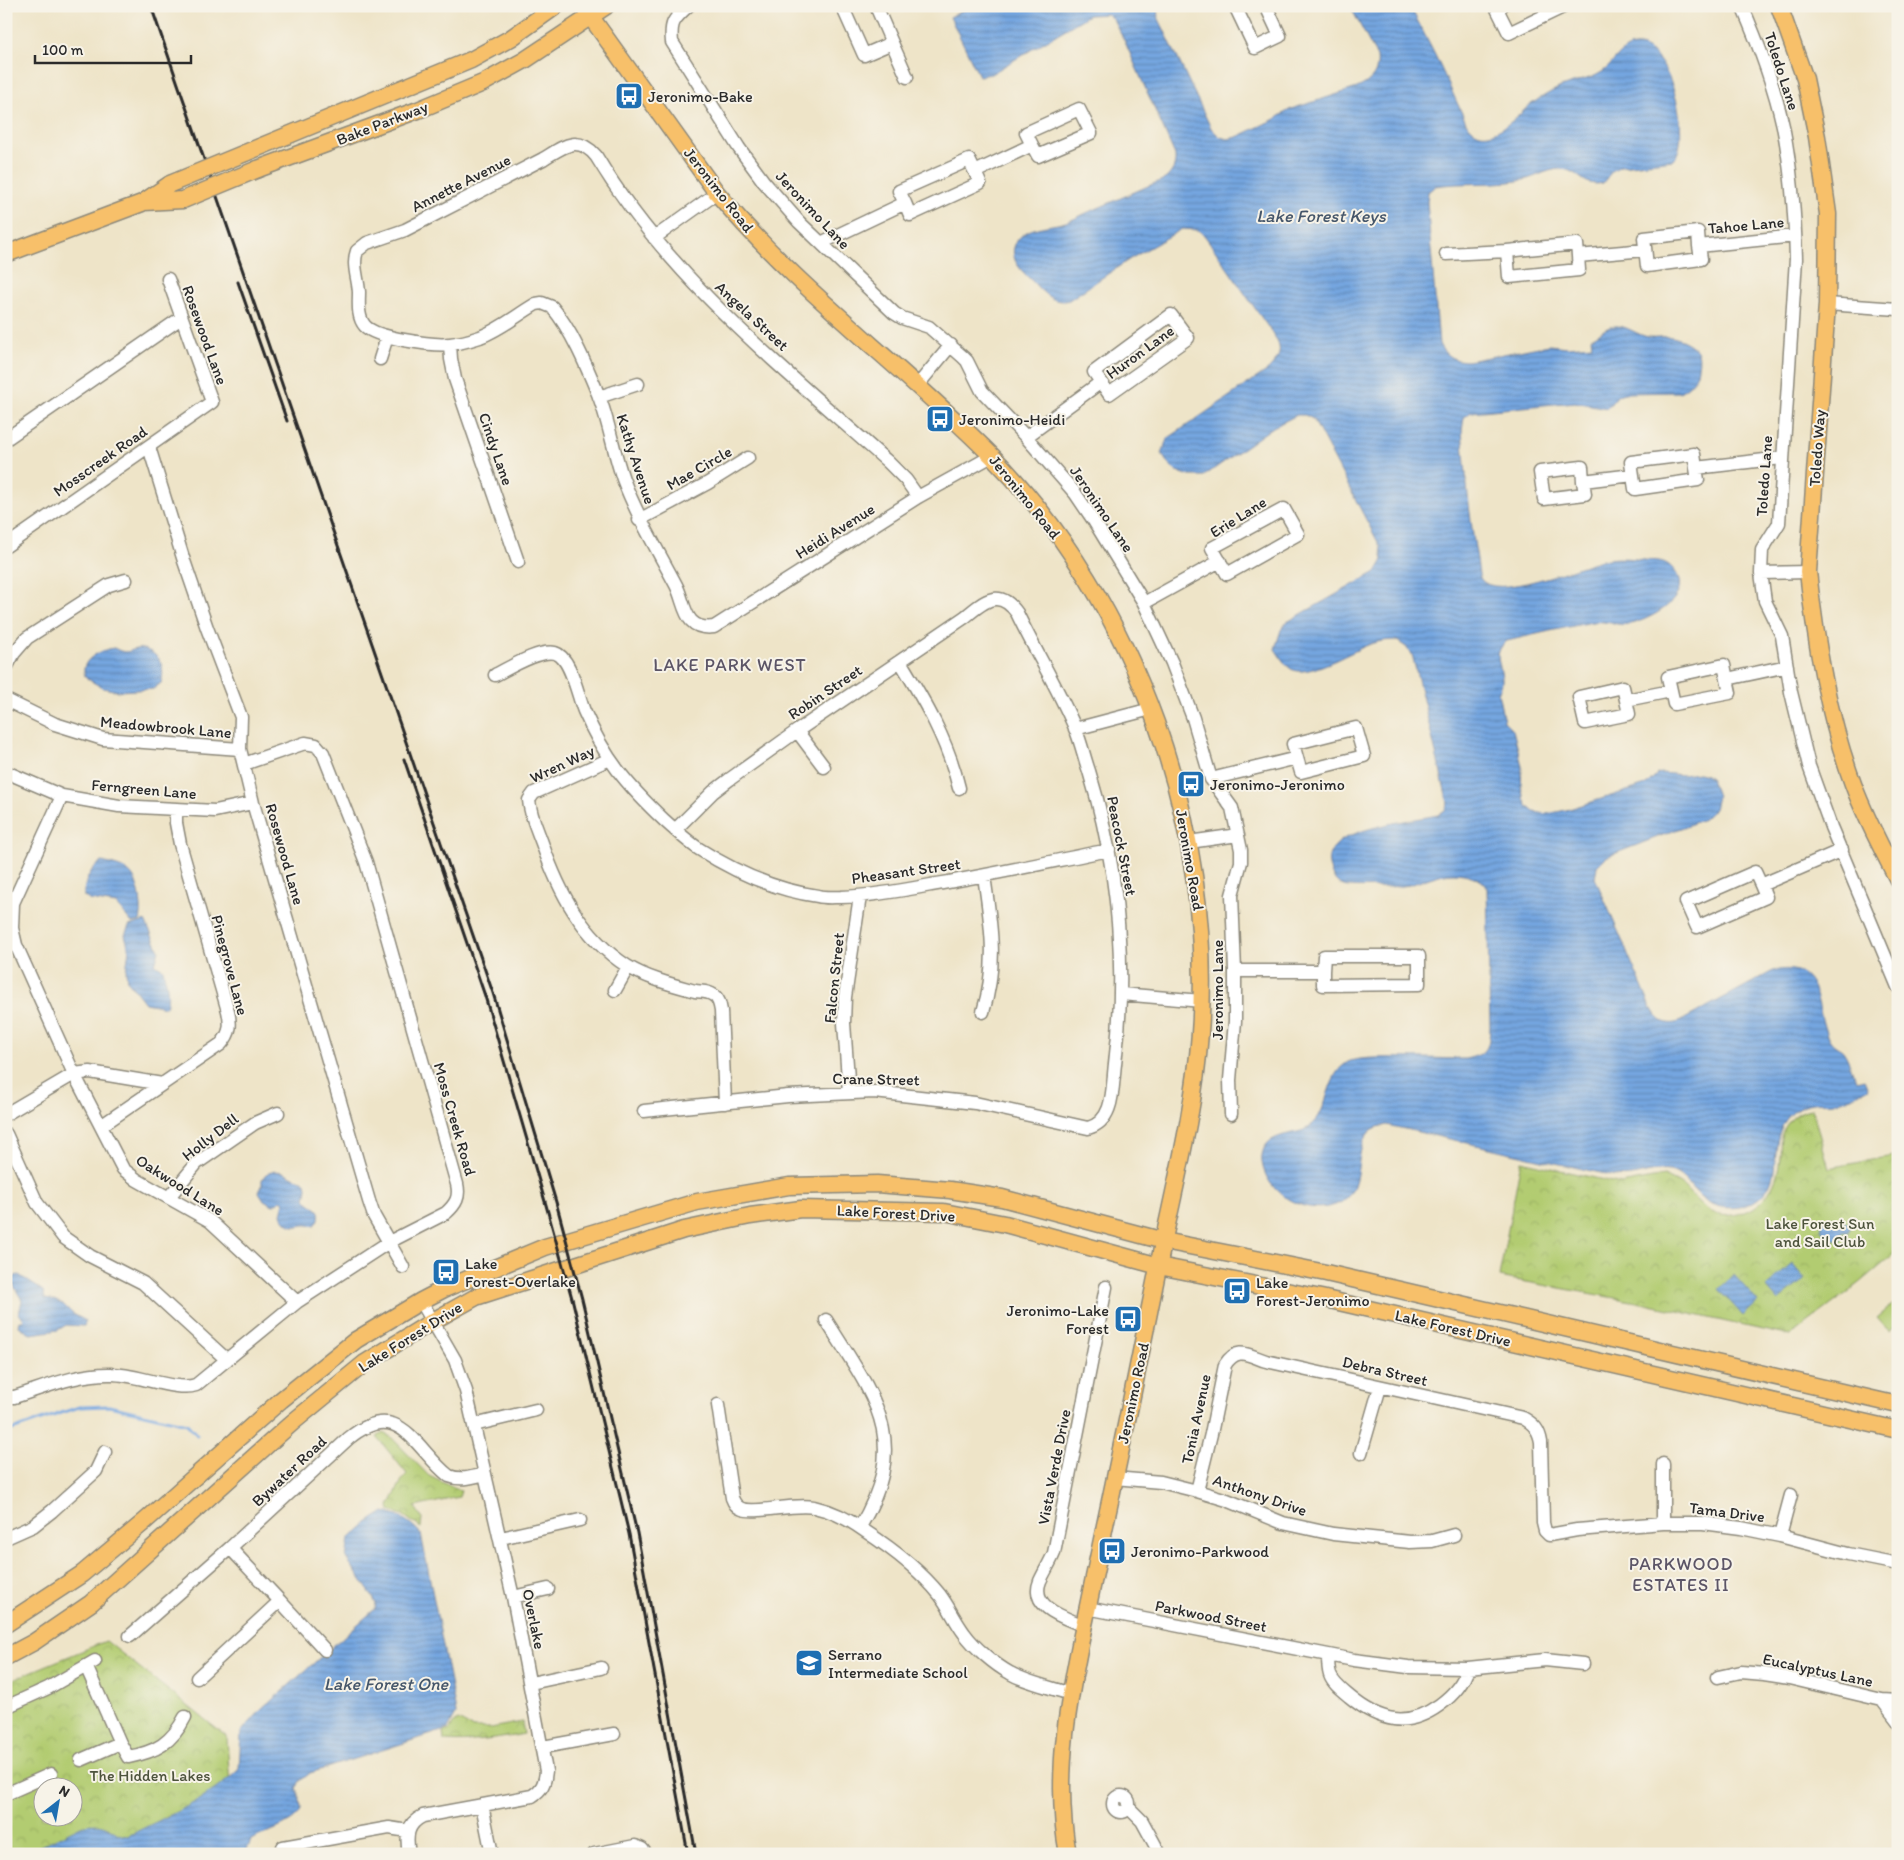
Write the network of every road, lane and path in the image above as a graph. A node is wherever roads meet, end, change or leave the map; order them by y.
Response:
1 (556, 6) edge
2 (606, 6) edge
3 (688, 6) edge
4 (842, 6) edge
5 (876, 6) edge
6 (1235, 6) edge
7 (1266, 6) edge
8 (1502, 6) edge
9 (1565, 6) edge
10 (1742, 6) edge
11 (1779, 6) edge
12 (587, 12) edge
13 (892, 43) junction
14 (907, 77) dead end
15 (580, 143) joint
16 (1032, 145) junction
17 (975, 172) junction
18 (717, 193) junction
19 (142, 202) junction
20 (905, 203) junction
21 (1795, 236) junction
22 (654, 238) junction
23 (821, 243) junction
24 (1699, 246) junction
25 (1645, 250) junction
26 (1507, 251) junction
27 (6, 254) edge
28 (1446, 254) dead end
29 (1578, 256) junction
30 (168, 279) dead end
31 (1827, 304) junction
32 (1898, 309) edge
33 (181, 318) junction
34 (386, 337) junction
35 (450, 344) junction
36 (951, 345) junction
37 (380, 359) dead end
38 (1101, 382) junction
39 (638, 384) dead end
40 (918, 386) junction
41 (599, 396) junction
42 (212, 402) joint
43 (1026, 437) junction
44 (6, 439) edge
45 (149, 447) junction
46 (992, 456) junction
47 (748, 458) dead end
48 (1782, 458) junction
49 (1696, 468) junction
50 (1633, 475) junction
51 (1583, 481) dead end
52 (918, 497) junction
53 (640, 520) junction
54 (6, 546) edge
55 (1220, 561) junction
56 (518, 562) dead end
57 (1808, 572) junction
58 (1761, 573) junction
59 (126, 580) dead end
60 (1004, 599) joint
61 (1144, 603) junction
62 (696, 625) joint
63 (900, 661) junction
64 (1787, 666) junction
65 (6, 668) edge
66 (495, 675) dead end
67 (1727, 679) junction
68 (1671, 691) junction
69 (6, 700) edge
70 (1626, 700) dead end
71 (1151, 708) junction
72 (1076, 729) junction
73 (797, 731) junction
74 (240, 749) junction
75 (1297, 758) junction
76 (610, 759) junction
77 (244, 764) junction
78 (824, 767) dead end
79 (6, 772) edge
80 (1211, 779) junction
81 (959, 788) dead end
82 (62, 796) junction
83 (253, 803) junction
84 (176, 810) junction
85 (674, 830) junction
86 (1238, 835) junction
87 (1189, 842) junction
88 (1109, 850) junction
89 (1842, 850) junction
90 (984, 876) junction
91 (1898, 880) edge
92 (1761, 886) junction
93 (860, 896) junction
94 (628, 967) junction
95 (1235, 970) junction
96 (1323, 971) junction
97 (1898, 987) edge
98 (615, 990) dead end
99 (1121, 994) junction
100 (1202, 1001) junction
101 (983, 1012) dead end
102 (74, 1074) junction
103 (162, 1084) junction
104 (849, 1093) junction
105 (725, 1103) junction
106 (644, 1111) dead end
107 (278, 1113) dead end
108 (6, 1114) edge
109 (1231, 1114) dead end
110 (1103, 1120) joint
111 (101, 1126) junction
112 (6, 1134) edge
113 (169, 1197) junction
114 (1164, 1241) junction
115 (389, 1242) junction
116 (1159, 1266) junction
117 (402, 1267) dead end
118 (1106, 1287) dead end
119 (421, 1301) junction
120 (297, 1302) junction
121 (826, 1320) dead end
122 (433, 1321) junction
123 (1231, 1356) joint
124 (227, 1360) junction
125 (1380, 1387) junction
126 (6, 1397) edge
127 (718, 1405) dead end
128 (1898, 1405) edge
129 (536, 1410) dead end
130 (474, 1425) junction
131 (1898, 1430) edge
132 (104, 1452) dead end
133 (1360, 1453) dead end
134 (1663, 1464) dead end
135 (485, 1474) junction
136 (1114, 1478) junction
137 (1197, 1491) junction
138 (1791, 1495) dead end
139 (580, 1520) dead end
140 (1663, 1523) junction
141 (860, 1527) junction
142 (1454, 1535) dead end
143 (1549, 1535) joint
144 (1780, 1536) junction
145 (6, 1538) edge
146 (500, 1538) junction
147 (230, 1548) junction
148 (1898, 1564) edge
149 (548, 1589) dead end
150 (513, 1597) junction
151 (280, 1601) junction
152 (1088, 1608) junction
153 (6, 1624) edge
154 (1084, 1626) junction
155 (130, 1636) dead end
156 (325, 1650) dead end
157 (6, 1656) edge
158 (1328, 1656) junction
159 (1583, 1664) dead end
160 (601, 1668) dead end
161 (1468, 1668) junction
162 (1718, 1677) dead end
163 (197, 1678) dead end
164 (530, 1683) junction
165 (1071, 1694) junction
166 (1882, 1700) junction
167 (1898, 1701) edge
168 (6, 1707) edge
169 (185, 1717) dead end
170 (1898, 1721) edge
171 (614, 1734) dead end
172 (120, 1743) junction
173 (542, 1747) junction
174 (81, 1760) dead end
175 (51, 1774) dead end
176 (6, 1794) edge
177 (482, 1805) junction
178 (1129, 1808) dead end
179 (408, 1831) junction
180 (283, 1848) dead end
181 (409, 1854) edge
182 (492, 1854) edge
183 (594, 1854) edge
184 (646, 1854) edge
185 (1068, 1854) edge
186 (1160, 1854) edge

1 - 19 main road, Bake Parkway, bridge
2 - 12 main road, Bake Parkway
3 - 23 street, Jeronimo Lane
4 - 13 street
5 - 13 street
6 - 7 street
8 - 9 street
10 - 21 street, Toledo Lane
11 - 31 main road, Toledo Way
12 - 18 main road, Jeronimo Road
12 - 19 main road, Bake Parkway, bridge
13 - 14 street
15 - 22 street, Angela Street
15 - 34 street, Annette Avenue
16 - 16 street
16 - 17 street
17 - 20 street
17 - 20 street
18 - 22 street
18 - 40 main road, Jeronimo Road
19 - 27 main road, Bake Parkway
20 - 23 street
21 - 24 street, Tahoe Lane
21 - 48 street, Toledo Lane
22 - 52 street, Angela Street
23 - 36 street, Jeronimo Lane
24 - 25 street, Tahoe Lane
24 - 25 street, Tahoe Lane
25 - 29 street
26 - 28 street
26 - 29 street
26 - 29 street
30 - 33 street, Rosewood Lane
31 - 32 street
31 - 57 main road, Toledo Way
33 - 42 street, Rosewood Lane
33 - 44 street
34 - 35 street
34 - 37 street
35 - 41 street, Kathy Avenue
35 - 56 street, Cindy Lane
36 - 40 street
36 - 43 street, Jeronimo Lane
38 - 38 street, Huron Lane
38 - 43 street, Huron Lane
39 - 41 street
40 - 46 main road, Jeronimo Road
41 - 53 street, Kathy Avenue
42 - 45 street, Mosscreek Road
43 - 61 street, Jeronimo Lane
45 - 54 street, Mosscreek Road
45 - 74 street, Rosewood Lane
46 - 52 street, Heidi Avenue
46 - 71 main road, Jeronimo Road
47 - 53 street, Mae Circle
48 - 49 street
48 - 58 street, Toledo Lane
49 - 50 street
49 - 50 street
50 - 51 street
52 - 62 street, Heidi Avenue
53 - 62 street, Kathy Avenue
55 - 55 street, Erie Lane
55 - 61 street, Erie Lane
57 - 58 street
57 - 91 main road, Toledo Way
58 - 64 street, Toledo Lane
59 - 65 street
60 - 63 street, Robin Street
60 - 72 street, Peacock Street
61 - 80 street, Jeronimo Lane
63 - 73 street, Robin Street
63 - 81 street
64 - 67 street
64 - 89 street, Toledo Lane
66 - 76 street, Pheasant Street
67 - 68 street
67 - 68 street
68 - 70 street
69 - 74 street, Meadowbrook Lane
71 - 72 street
71 - 87 main road, Jeronimo Road
72 - 88 street, Peacock Street
73 - 78 street
73 - 85 street, Robin Street
74 - 77 street, Rosewood Lane
75 - 75 street
75 - 80 street
76 - 85 street, Pheasant Street
76 - 94 street, Wren Way
77 - 83 street, Rosewood Lane
77 - 115 street, Moss Creek Road
79 - 82 street, Ferngreen Lane
80 - 86 street, Jeronimo Lane
82 - 84 street, Ferngreen Lane
82 - 102 street, Oakwood Lane
83 - 84 street, Ferngreen Lane
83 - 115 street, Rosewood Lane
84 - 103 street, Pinegrove Lane
85 - 93 street, Pheasant Street
86 - 87 street
86 - 95 street, Jeronimo Lane
87 - 100 main road, Jeronimo Road
88 - 90 street, Pheasant Street
88 - 99 street, Peacock Street
89 - 92 street
89 - 97 street, Toledo Lane
90 - 93 street, Pheasant Street
90 - 101 street
92 - 92 street
93 - 104 street, Falcon Street
94 - 98 street
94 - 105 street
95 - 96 street
95 - 109 street, Jeronimo Lane
96 - 96 street
99 - 100 street
99 - 110 street, Peacock Street
100 - 114 main road, Jeronimo Road
102 - 103 street
102 - 108 street
102 - 111 street, Oakwood Lane
103 - 111 street, Pinegrove Lane
104 - 105 street, Crane Street
104 - 110 street, Crane Street
105 - 106 street, Crane Street
107 - 113 street, Holly Dell
111 - 113 street, Oakwood Lane
112 - 124 street
113 - 120 street, Oakwood Lane
114 - 116 main road, Jeronimo Road
114 - 119 main road, Lake Forest Drive
114 - 128 main road, Lake Forest Drive
115 - 117 street, Rosewood Lane
115 - 120 street, Moss Creek Road
116 - 122 main road, Lake Forest Drive
116 - 131 main road, Lake Forest Drive
116 - 136 main road, Jeronimo Road
118 - 154 street, Vista Verde Drive
119 - 122 street, Overlake
119 - 153 main road, Lake Forest Drive
120 - 124 street, Moss Creek Road
121 - 141 street
122 - 130 street, Overlake
122 - 157 main road, Lake Forest Drive
123 - 125 street, Debra Street
123 - 137 street, Tonia Avenue
124 - 126 street, Moss Creek Road
125 - 133 street
125 - 143 street, Debra Street
127 - 141 street
129 - 130 street
130 - 135 street, Overlake
132 - 145 street
134 - 140 street
135 - 146 street, Overlake
135 - 147 street, Bywater Road
136 - 137 street, Anthony Drive
136 - 152 main road, Jeronimo Road
137 - 142 street, Anthony Drive
138 - 144 street
139 - 146 street
140 - 143 street, Tama Drive
140 - 144 street, Tama Drive
141 - 165 street
144 - 148 street, Tama Drive
146 - 150 street, Overlake
147 - 151 street
147 - 155 street, Bywater Road
149 - 150 street
150 - 164 street, Overlake
151 - 156 street
151 - 163 street
152 - 154 main road, Jeronimo Road
152 - 158 street, Parkwood Street
154 - 165 main road, Jeronimo Road
158 - 161 street, Parkwood Street
158 - 161 street
159 - 161 street, Parkwood Street
160 - 164 street
162 - 166 street, Eucalyptus Lane
164 - 173 street, Overlake
165 - 185 main road, Jeronimo Road
166 - 167 street, Eucalyptus Lane
166 - 170 street, Eucalyptus Lane
168 - 172 street
169 - 172 street
171 - 173 street
172 - 174 street
173 - 177 street, Overlake
175 - 176 street
177 - 179 street, Overlake
177 - 182 street
178 - 186 street
179 - 180 street
179 - 181 street
183 - 184 street

